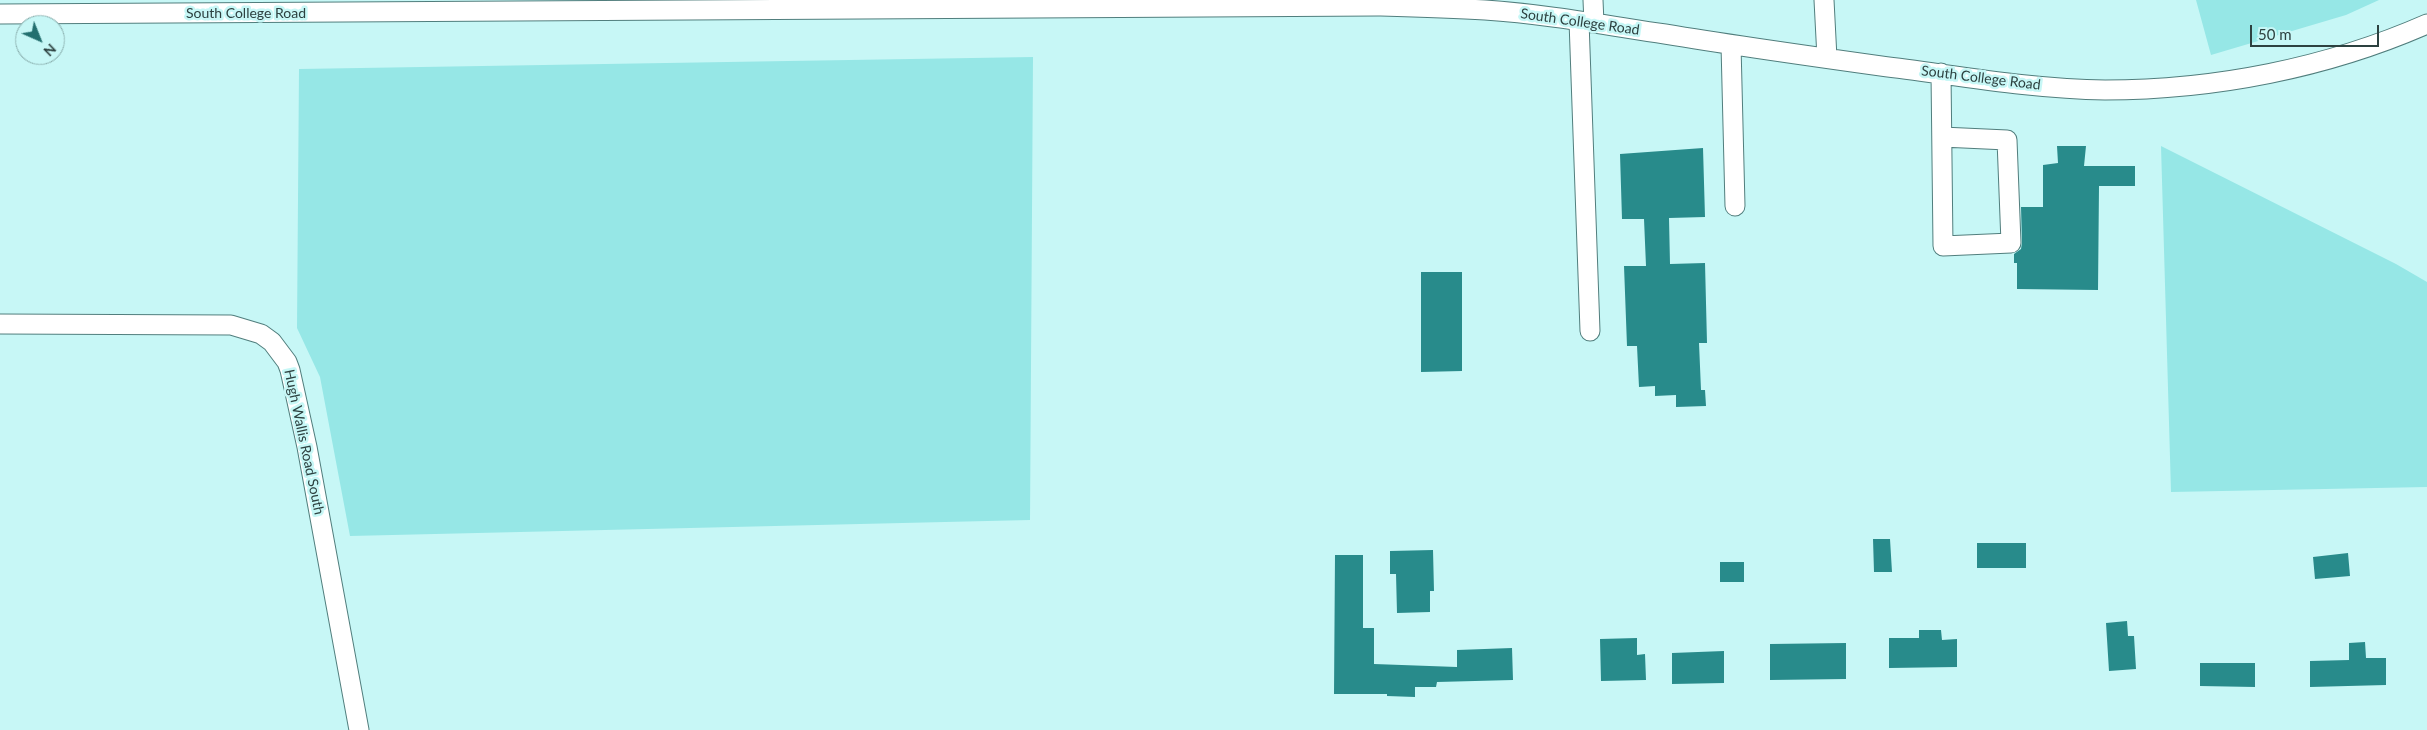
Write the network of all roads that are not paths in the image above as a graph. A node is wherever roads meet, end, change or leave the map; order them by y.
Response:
1 (1593, 0) edge
2 (1824, 0) edge
3 (759, 5) edge
4 (0, 14) edge
5 (1587, 22) junction
6 (2427, 24) edge
7 (1731, 45) junction
8 (1827, 58) junction
9 (1942, 73) junction
10 (1942, 137) junction
11 (1735, 206) dead end
12 (0, 324) edge
13 (1590, 331) dead end
14 (359, 730) edge

1 - 5 street
2 - 8 street
3 - 4 street, South College Road
3 - 5 street, South College Road
5 - 7 street, South College Road
5 - 13 street
6 - 9 street, South College Road
7 - 8 street, South College Road
7 - 11 street
8 - 9 street, South College Road
9 - 10 street
10 - 10 street
12 - 14 street, Hugh Wallis Road South

